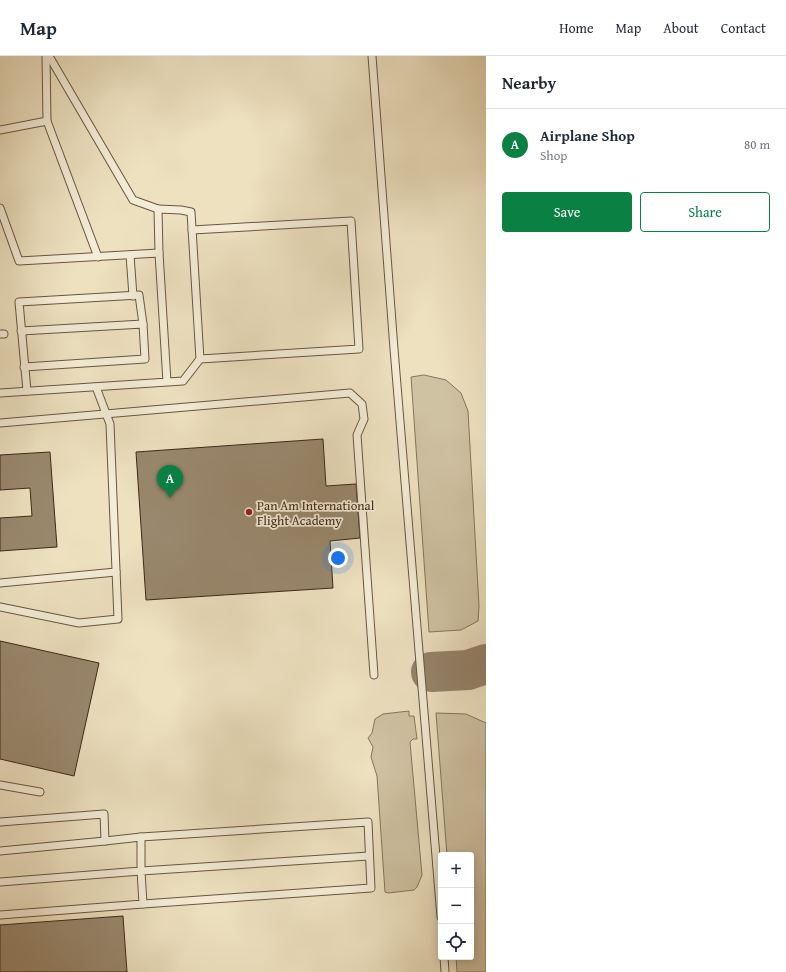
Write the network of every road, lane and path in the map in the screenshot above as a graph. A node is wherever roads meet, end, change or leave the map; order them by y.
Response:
1 (46, 56) edge
2 (49, 56) edge
3 (372, 56) edge
4 (47, 121) junction
5 (0, 130) edge
6 (0, 208) edge
7 (158, 209) junction
8 (192, 230) junction
9 (159, 253) junction
10 (130, 255) junction
11 (98, 257) junction
12 (133, 296) junction
13 (143, 324) junction
14 (22, 331) junction
15 (200, 359) junction
16 (24, 367) junction
17 (167, 382) junction
18 (96, 387) junction
19 (27, 391) junction
20 (0, 393) edge
21 (106, 413) junction
22 (0, 423) edge
23 (116, 572) junction
24 (0, 583) edge
25 (0, 607) edge
26 (374, 675) dead end
27 (0, 785) edge
28 (40, 792) dead end
29 (0, 822) edge
30 (141, 837) junction
31 (105, 841) junction
32 (0, 850) edge
33 (370, 856) junction
34 (141, 871) junction
35 (0, 882) edge
36 (439, 888) edge
37 (143, 904) junction
38 (0, 915) edge
39 (444, 960) edge
40 (445, 972) edge

1 - 4 lane
2 - 7 lane
3 - 36 lane
4 - 5 lane
4 - 11 lane
6 - 11 lane
7 - 8 lane
7 - 9 lane
8 - 15 lane
8 - 15 lane
9 - 10 lane
9 - 17 lane
10 - 11 lane
10 - 12 lane
12 - 13 lane
12 - 14 lane
13 - 14 lane
13 - 16 lane
14 - 16 lane
15 - 17 lane
16 - 19 lane
17 - 18 lane
18 - 19 lane
18 - 21 lane
19 - 20 lane
21 - 22 lane
21 - 23 lane
21 - 26 lane
23 - 24 lane
23 - 25 lane
27 - 28 lane
29 - 31 lane
30 - 31 lane
30 - 33 lane
30 - 34 lane
31 - 32 lane
33 - 34 lane
33 - 37 lane
34 - 35 lane
34 - 37 lane
37 - 38 lane
39 - 40 lane

